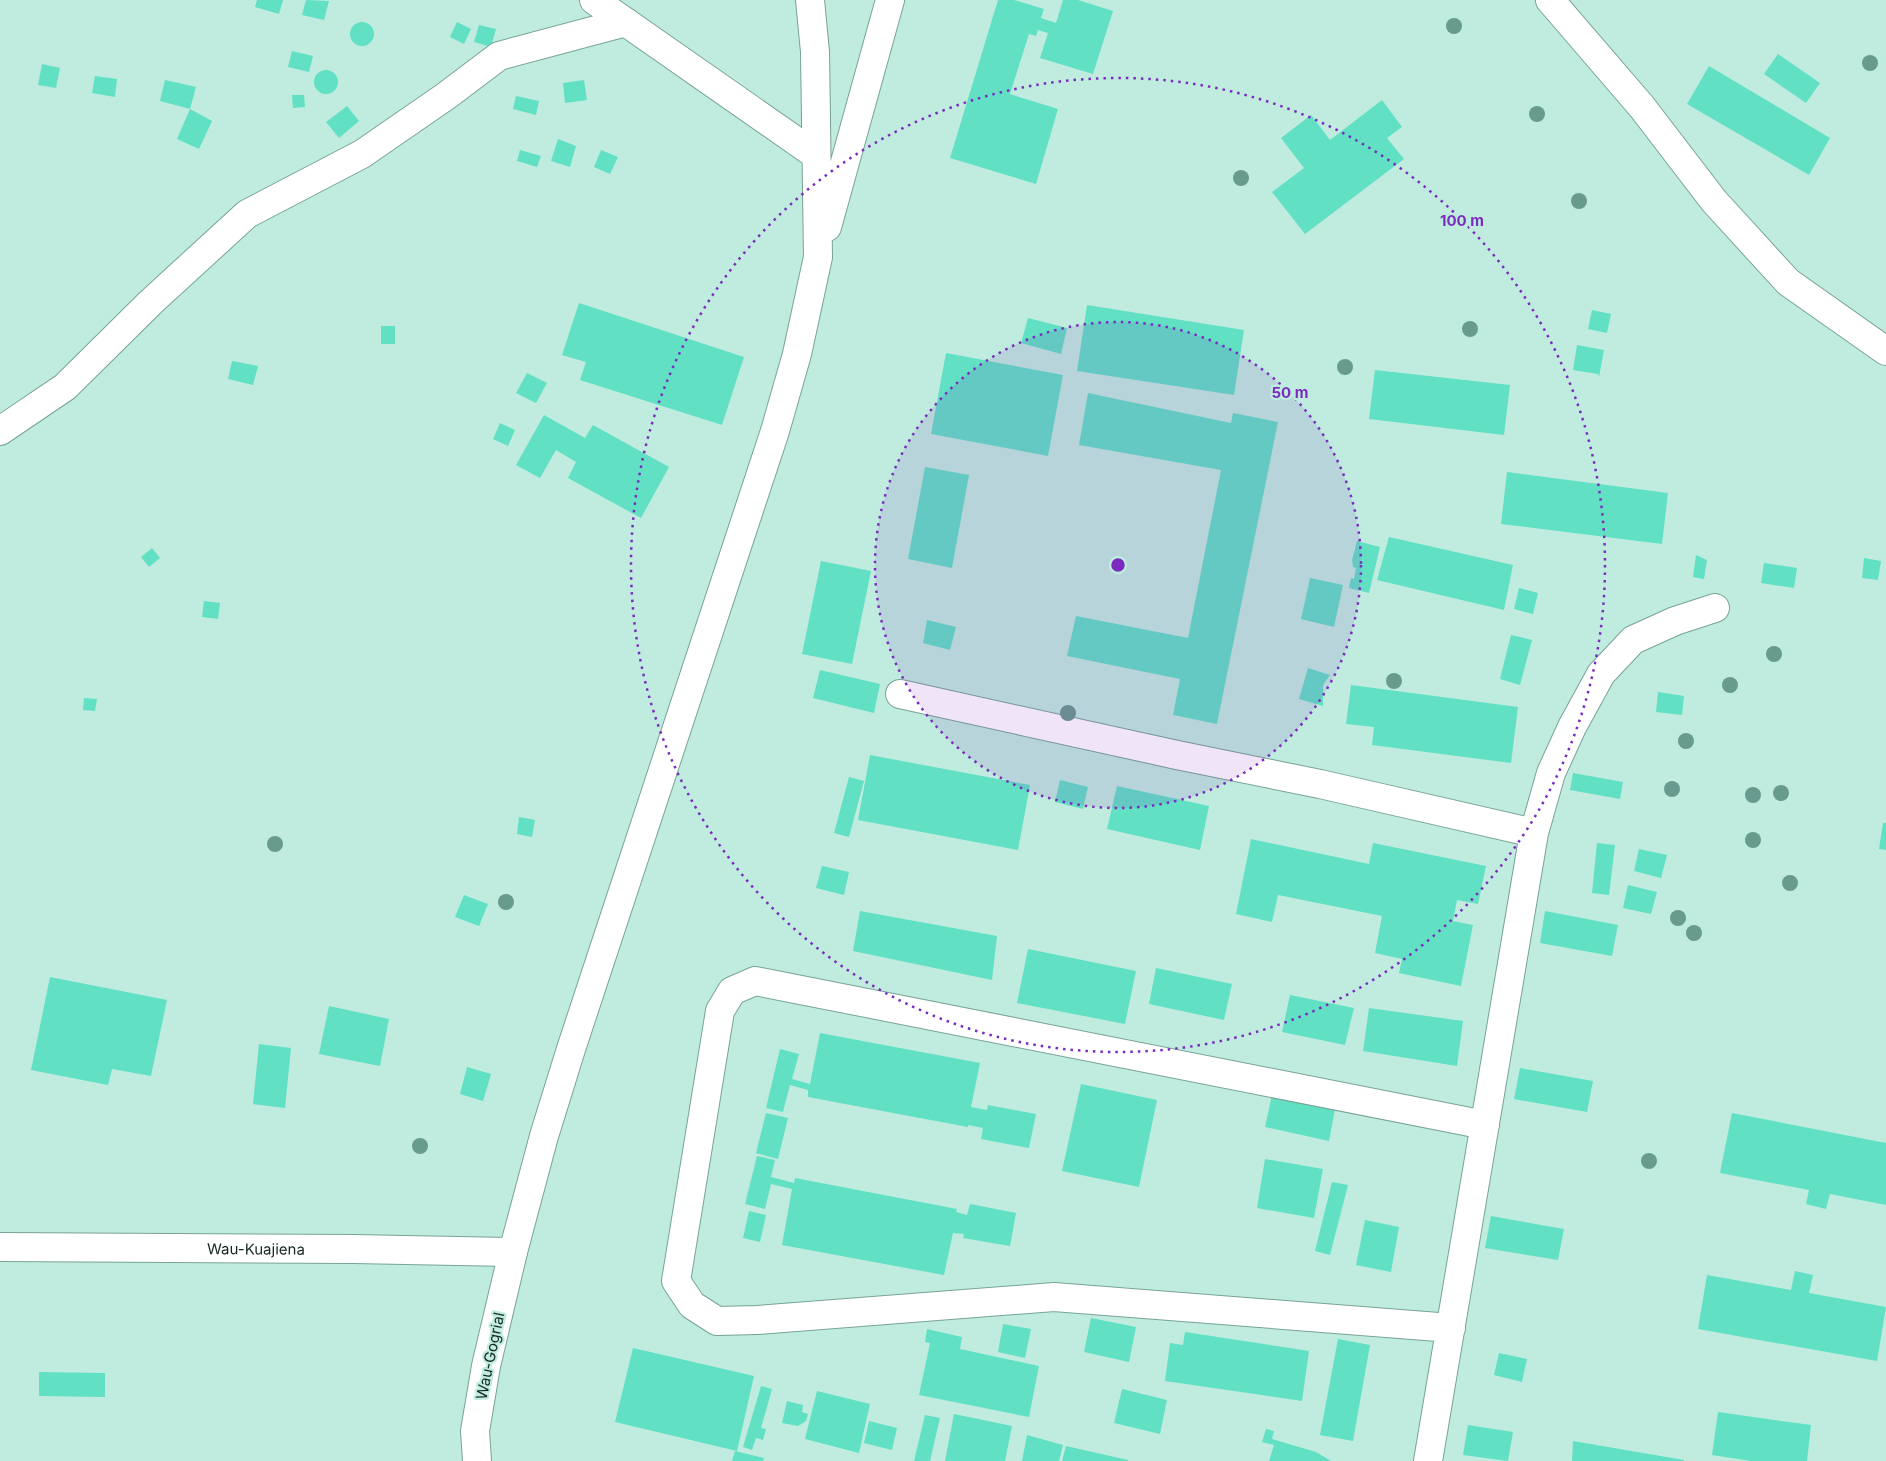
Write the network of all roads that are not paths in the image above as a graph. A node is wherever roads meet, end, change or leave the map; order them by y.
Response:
1 (594, 0) edge
2 (810, 0) edge
3 (890, 0) edge
4 (1550, 0) edge
5 (626, 22) junction
6 (816, 155) junction
7 (818, 257) junction
8 (1886, 351) edge
9 (0, 431) edge
10 (1716, 608) dead end
11 (900, 694) dead end
12 (1534, 833) junction
13 (1485, 1125) junction
14 (0, 1247) edge
15 (513, 1252) junction
16 (1451, 1328) junction
17 (477, 1461) edge
18 (1428, 1461) edge

1 - 5 street
2 - 6 street
3 - 7 street
4 - 8 street
5 - 6 street
5 - 9 street
6 - 7 street
7 - 15 street, Wau-Gogrial
10 - 12 street
11 - 12 street
12 - 13 street
13 - 16 street
13 - 16 street
14 - 15 street, Wau-Kuajiena
15 - 17 street, Wau-Gogrial
16 - 18 street

